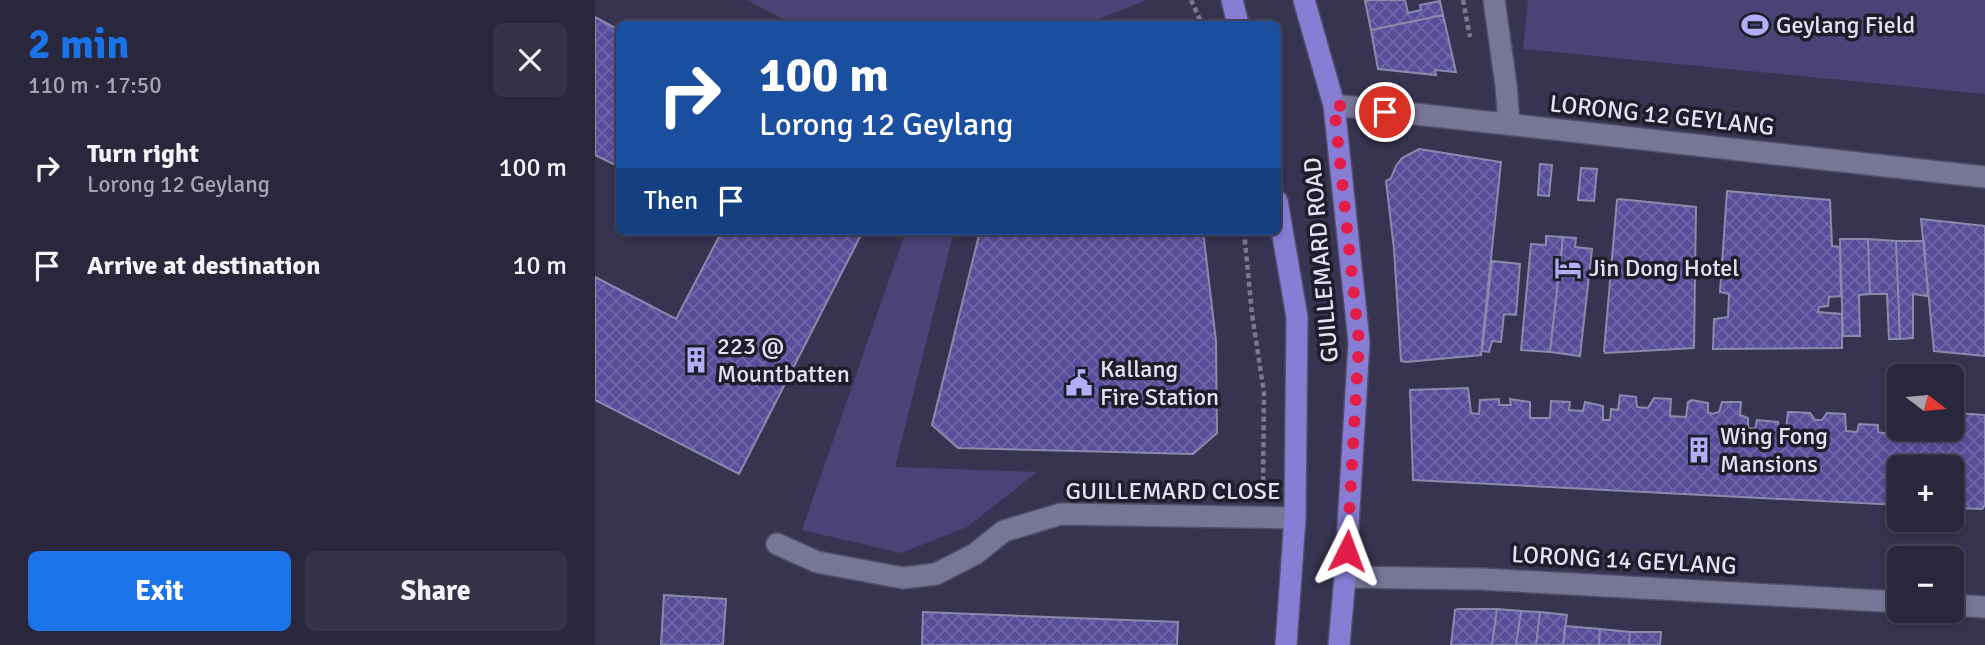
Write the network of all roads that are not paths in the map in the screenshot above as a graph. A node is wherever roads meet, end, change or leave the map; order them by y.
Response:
1 (1231, 0) edge
2 (1304, 0) edge
3 (1494, 0) edge
4 (1237, 21) edge
5 (1334, 105) junction
6 (1509, 124) junction
7 (1985, 177) edge
8 (1281, 224) edge
9 (1295, 518) junction
10 (777, 544) dead end
11 (1345, 577) junction
12 (1887, 601) edge
13 (1964, 606) edge
14 (1985, 607) edge
15 (1286, 645) edge
16 (1339, 645) edge

1 - 4 main road
2 - 5 main road, GUILLEMARD ROAD
3 - 6 street
5 - 6 street, LORONG 12 GEYLANG
5 - 11 main road, GUILLEMARD ROAD
6 - 7 street, LORONG 12 GEYLANG
8 - 9 main road, GUILLEMARD ROAD
9 - 10 street, GUILLEMARD CLOSE
9 - 15 main road, GUILLEMARD ROAD
11 - 12 street, LORONG 14 GEYLANG
11 - 16 main road, GUILLEMARD ROAD
13 - 14 street

